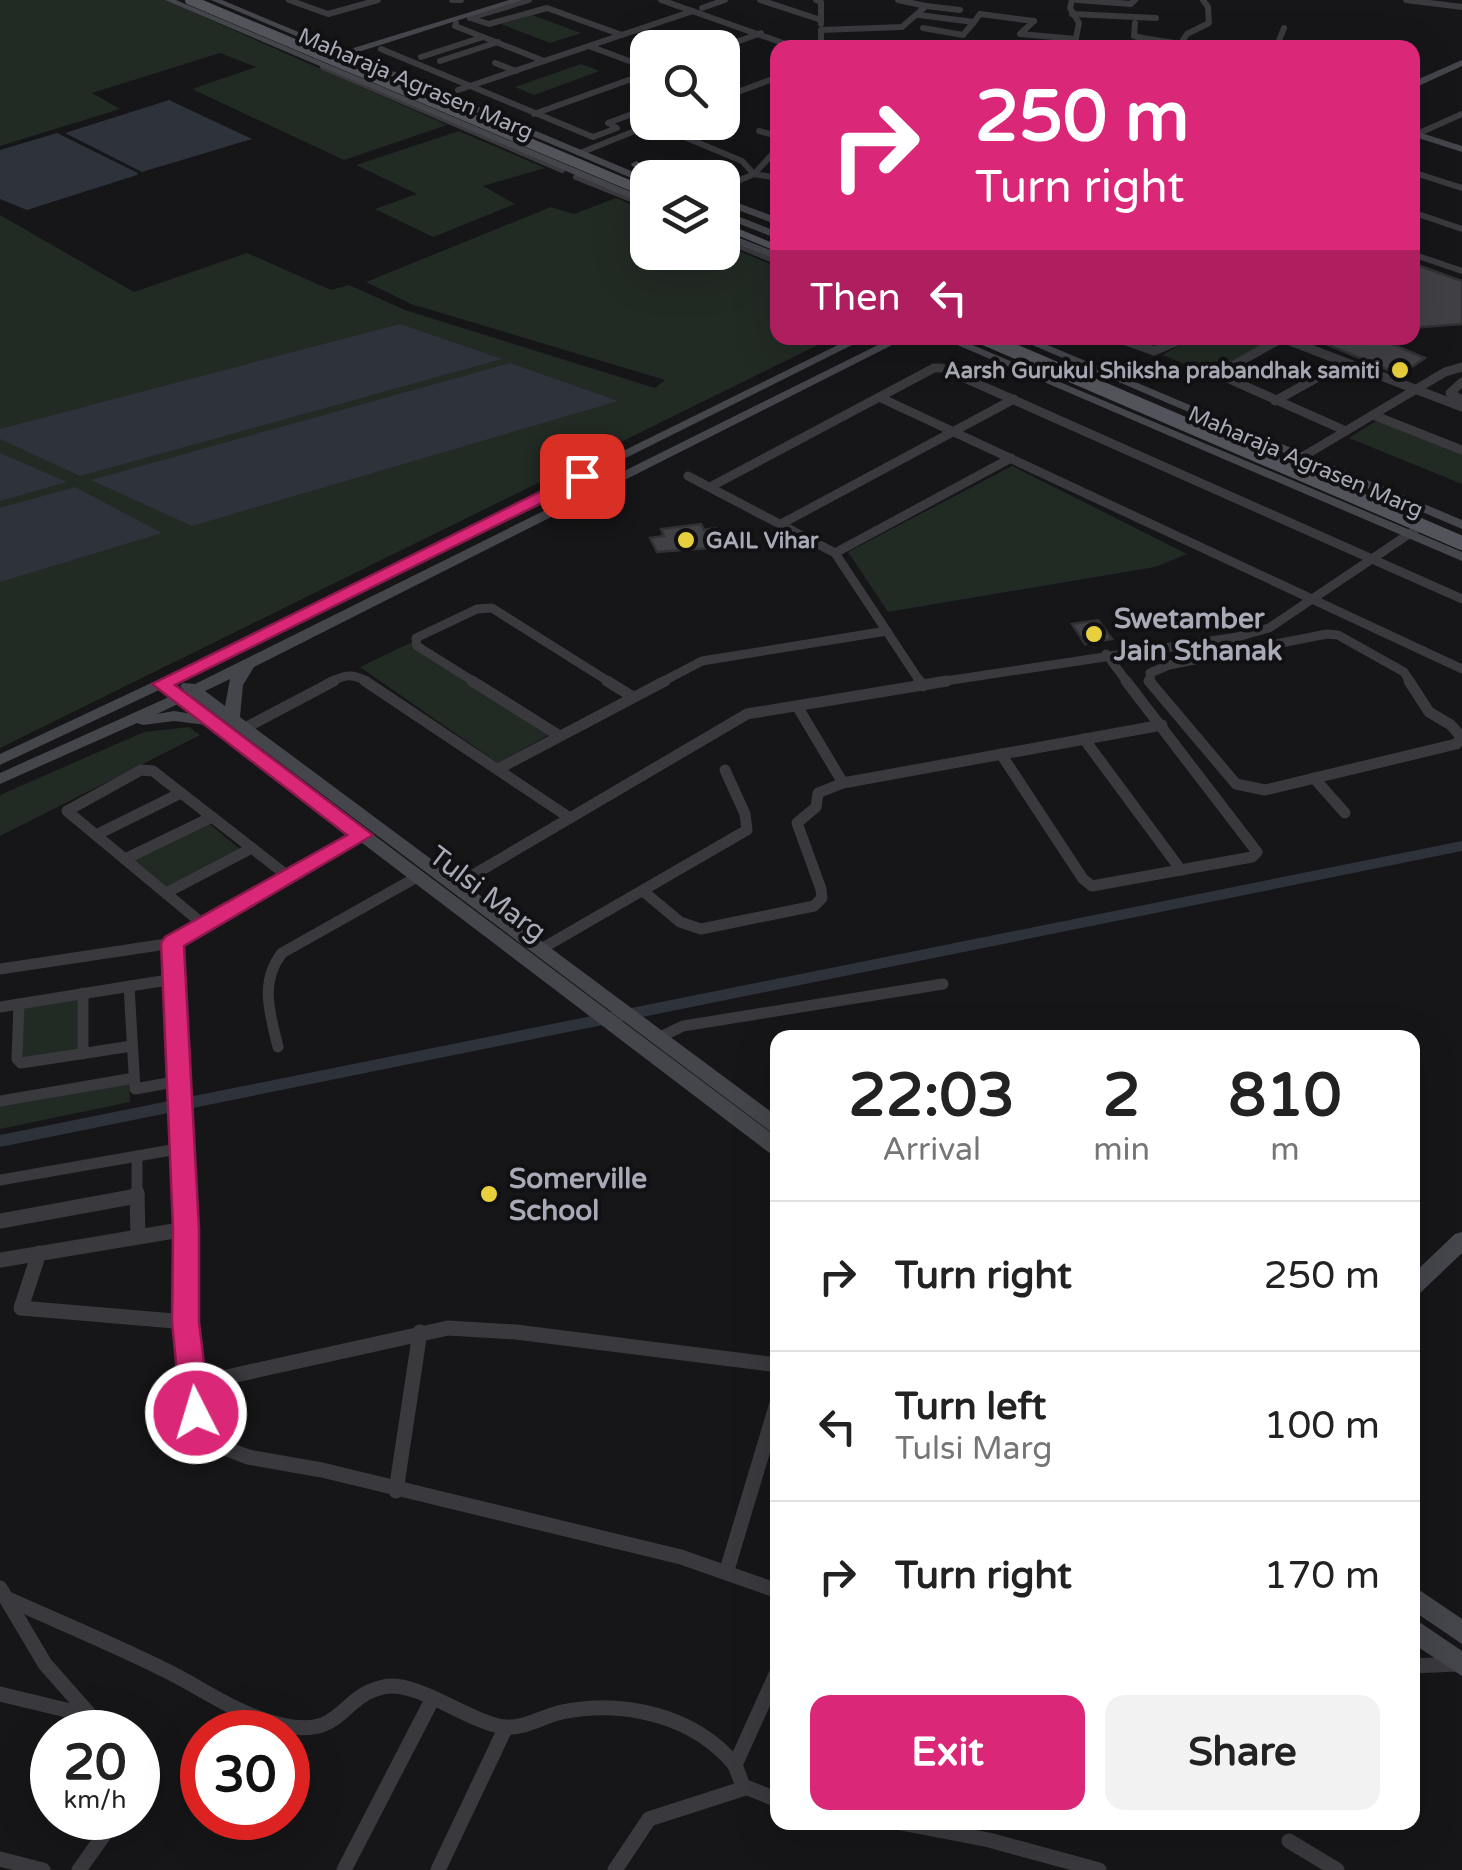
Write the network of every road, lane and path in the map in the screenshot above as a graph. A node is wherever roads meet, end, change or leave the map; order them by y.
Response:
1 (168, 0) edge
2 (190, 0) edge
3 (202, 0) edge
4 (215, 0) edge
5 (289, 0) edge
6 (378, 0) edge
7 (452, 0) edge
8 (461, 0) edge
9 (496, 0) edge
10 (524, 0) edge
11 (661, 0) edge
12 (677, 0) edge
13 (725, 0) edge
14 (760, 0) edge
15 (821, 0) edge
16 (898, 0) edge
17 (1074, 0) edge
18 (1135, 0) edge
19 (1203, 0) edge
20 (1406, 0) edge
21 (237, 4) edge
22 (926, 6) junction
23 (1462, 7) edge
24 (547, 8) junction
25 (698, 9) junction
26 (960, 10) dead end
27 (1072, 14) junction
28 (205, 15) junction
29 (919, 15) junction
30 (470, 18) junction
31 (1156, 18) dead end
32 (974, 22) junction
33 (1135, 23) dead end
34 (923, 28) dead end
35 (1284, 28) dead end
36 (760, 33) junction
37 (782, 34) dead end
38 (622, 35) junction
39 (484, 36) junction
40 (1142, 38) junction
41 (740, 40) edge
42 (777, 40) edge
43 (821, 40) edge
44 (1053, 40) edge
45 (1076, 40) edge
46 (1140, 40) edge
47 (1151, 40) edge
48 (1183, 40) edge
49 (1279, 40) edge
50 (498, 42) junction
51 (588, 46) junction
52 (381, 49) dead end
53 (347, 50) junction
54 (438, 52) junction
55 (421, 57) dead end
56 (440, 61) junction
57 (545, 61) junction
58 (495, 62) dead end
59 (630, 63) edge
60 (1462, 63) edge
61 (516, 71) junction
62 (1462, 72) edge
63 (770, 77) edge
64 (450, 78) junction
65 (630, 79) edge
66 (1420, 82) edge
67 (470, 86) junction
68 (740, 88) edge
69 (458, 90) junction
70 (1420, 92) edge
71 (1462, 114) edge
72 (630, 115) edge
73 (529, 116) junction
74 (1446, 122) junction
75 (510, 124) junction
76 (1462, 127) edge
77 (1420, 131) edge
78 (630, 132) edge
79 (759, 132) dead end
80 (484, 133) junction
81 (1420, 133) edge
82 (770, 134) edge
83 (693, 140) edge
84 (594, 146) junction
85 (1462, 146) edge
86 (580, 154) junction
87 (770, 157) edge
88 (630, 162) edge
89 (562, 170) dead end
90 (754, 174) junction
91 (1420, 175) edge
92 (576, 177) dead end
93 (770, 177) edge
94 (630, 179) edge
95 (630, 180) edge
96 (740, 180) edge
97 (630, 181) edge
98 (1462, 188) edge
99 (630, 197) edge
100 (630, 198) edge
101 (740, 207) edge
102 (1420, 215) edge
103 (770, 219) edge
104 (740, 225) edge
105 (740, 229) edge
106 (1462, 229) edge
107 (770, 235) edge
108 (740, 244) edge
109 (770, 245) edge
110 (770, 257) edge
111 (1420, 257) edge
112 (1461, 270) edge
113 (846, 345) edge
114 (885, 345) edge
115 (963, 345) edge
116 (990, 345) edge
117 (990, 345) edge
118 (1024, 345) edge
119 (1038, 345) edge
120 (1050, 345) edge
121 (1137, 345) edge
122 (1168, 345) edge
123 (1270, 345) edge
124 (1300, 345) edge
125 (1345, 362) junction
126 (1462, 367) edge
127 (1462, 382) edge
128 (1416, 389) junction
129 (881, 398) junction
130 (1163, 398) junction
131 (1014, 399) junction
132 (1275, 401) junction
133 (1462, 404) edge
134 (1141, 411) junction
135 (1373, 415) junction
136 (1346, 431) junction
137 (956, 432) junction
138 (1462, 450) edge
139 (1306, 455) junction
140 (1011, 458) junction
141 (688, 476) dead end
142 (710, 487) junction
143 (1462, 516) edge
144 (781, 524) junction
145 (1462, 525) edge
146 (1412, 532) junction
147 (1462, 532) edge
148 (1462, 550) edge
149 (836, 552) junction
150 (1373, 560) junction
151 (1462, 599) edge
152 (1315, 600) junction
153 (886, 630) junction
154 (1239, 637) junction
155 (1252, 650) junction
156 (1106, 654) junction
157 (251, 662) junction
158 (1462, 669) edge
159 (169, 681) junction
160 (923, 686) junction
161 (187, 694) junction
162 (633, 697) junction
163 (797, 706) junction
164 (126, 722) junction
165 (211, 722) junction
166 (239, 723) junction
167 (1162, 725) junction
168 (558, 736) junction
169 (1084, 739) junction
170 (1001, 754) junction
171 (0, 760) edge
172 (498, 769) junction
173 (725, 770) dead end
174 (1314, 778) junction
175 (0, 779) edge
176 (843, 783) junction
177 (181, 794) junction
178 (1345, 813) dead end
179 (212, 817) junction
180 (570, 818) junction
181 (96, 835) junction
182 (362, 835) junction
183 (252, 848) junction
184 (124, 859) junction
185 (1181, 870) junction
186 (289, 876) junction
187 (417, 877) junction
188 (456, 885) junction
189 (643, 892) junction
190 (166, 894) junction
191 (204, 925) junction
192 (173, 943) junction
193 (541, 948) junction
194 (0, 969) edge
195 (174, 979) junction
196 (943, 984) dead end
197 (129, 986) junction
198 (83, 994) junction
199 (19, 1004) junction
200 (0, 1006) edge
201 (647, 1037) junction
202 (132, 1046) junction
203 (278, 1047) dead end
204 (84, 1054) junction
205 (134, 1078) junction
206 (180, 1087) junction
207 (0, 1101) edge
208 (770, 1122) edge
209 (770, 1143) edge
210 (182, 1148) junction
211 (137, 1156) junction
212 (0, 1180) edge
213 (137, 1196) junction
214 (0, 1221) edge
215 (186, 1229) junction
216 (138, 1237) junction
217 (1462, 1240) edge
218 (39, 1254) junction
219 (0, 1260) edge
220 (1420, 1280) edge
221 (186, 1322) junction
222 (420, 1332) junction
223 (770, 1363) edge
224 (195, 1384) junction
225 (770, 1427) edge
226 (396, 1491) junction
227 (727, 1570) junction
228 (770, 1587) edge
229 (3, 1593) edge
230 (1420, 1602) edge
231 (1462, 1633) edge
232 (1420, 1634) edge
233 (1461, 1664) edge
234 (1420, 1666) edge
235 (770, 1688) edge
236 (0, 1694) edge
237 (432, 1698) junction
238 (67, 1710) edge
239 (84, 1710) edge
240 (506, 1726) junction
241 (735, 1765) junction
242 (742, 1789) junction
243 (770, 1798) edge
244 (938, 1830) edge
245 (100, 1840) edge
246 (1290, 1841) dead end
247 (0, 1858) edge
248 (42, 1870) edge
249 (79, 1870) edge
250 (344, 1870) edge
251 (438, 1870) edge
252 (615, 1870) edge
253 (1099, 1870) edge
254 (1338, 1870) edge

1 - 28 street, Maharaja Agrasen Marg
1 - 89 street
2 - 97 main road, bridge
3 - 95 main road, bridge
4 - 21 street, Maharaja Agrasen Marg
5 - 6 street
7 - 8 street
9 - 53 street
10 - 24 street
10 - 30 street
10 - 53 street
11 - 25 street
12 - 25 street
13 - 25 street
14 - 15 street
16 - 22 street
17 - 18 street
17 - 27 street
19 - 48 street
20 - 23 street
21 - 28 street
21 - 53 street, Maharaja Agrasen Marg
21 - 53 street
22 - 26 street
22 - 29 street
24 - 30 street
24 - 38 street
25 - 36 street
25 - 37 street
25 - 38 street
27 - 31 street
27 - 45 street
28 - 80 street, Maharaja Agrasen Marg
29 - 32 street
29 - 43 street
30 - 39 street
32 - 34 street
32 - 44 street
33 - 40 street
35 - 49 street
36 - 41 street
36 - 42 street
38 - 51 street
39 - 50 street
39 - 54 street
40 - 46 street
40 - 47 street
50 - 56 street
50 - 57 street
51 - 57 street
51 - 59 street
52 - 64 street
53 - 69 street
53 - 75 street, Maharaja Agrasen Marg
54 - 55 street
54 - 56 street
56 - 64 street
57 - 61 street
58 - 61 street
60 - 66 street
61 - 67 street
62 - 70 street
63 - 68 street
64 - 67 street
65 - 73 street
67 - 69 street
67 - 73 street
69 - 73 street
71 - 74 street
72 - 73 street
73 - 84 street
74 - 76 street
74 - 77 street
75 - 80 street
75 - 86 street, Maharaja Agrasen Marg
78 - 84 street
79 - 82 street
80 - 99 street, Maharaja Agrasen Marg
81 - 85 street
83 - 90 street
84 - 86 street
84 - 88 street
86 - 94 street, Maharaja Agrasen Marg
87 - 90 street
90 - 93 street
90 - 96 street
91 - 98 street
92 - 100 street
101 - 103 street
102 - 106 street
104 - 107 main road
105 - 109 main road
108 - 110 street
111 - 112 street
113 - 159 street
114 - 157 street
115 - 146 street
116 - 134 street, Maharaja Agrasen Marg
117 - 148 main road, bridge
118 - 147 main road
119 - 130 street, Maharaja Agrasen Marg
120 - 139 street
121 - 122 street
123 - 132 street
124 - 125 street
125 - 128 street
125 - 132 street
126 - 128 street
127 - 133 street
128 - 133 street
128 - 135 street
129 - 131 street
129 - 137 street
129 - 142 street
130 - 134 street
130 - 139 street, Maharaja Agrasen Marg
131 - 137 street
131 - 150 street
132 - 136 street
134 - 146 street, Maharaja Agrasen Marg
135 - 136 street
135 - 138 street
136 - 139 street
137 - 140 street
137 - 144 street
139 - 143 street
139 - 145 street, Maharaja Agrasen Marg
140 - 149 street
140 - 152 street
141 - 142 street
142 - 144 street
144 - 149 street
146 - 148 street
146 - 150 street
149 - 153 street
150 - 151 street
150 - 152 street
152 - 154 street
152 - 158 street
153 - 160 street
153 - 162 street
154 - 155 street
154 - 156 street
155 - 174 street
155 - 174 street
156 - 160 street
156 - 167 street
157 - 161 street
157 - 166 street
159 - 161 street, Tulsi Marg
159 - 171 street
160 - 163 street
161 - 164 street
161 - 165 street, Tulsi Marg
161 - 166 street, Tulsi Marg
162 - 168 street
162 - 168 street
163 - 176 street
163 - 180 street
164 - 165 street
164 - 175 street
165 - 182 street, Tulsi Marg
166 - 172 street
166 - 188 street, Tulsi Marg
167 - 169 street
167 - 185 street
168 - 172 street
169 - 170 street
169 - 185 street
170 - 176 street
170 - 185 street
172 - 180 street
173 - 189 street
174 - 178 street
176 - 189 street
177 - 179 street
177 - 181 street
177 - 181 street
179 - 183 street
179 - 184 street
180 - 188 street
181 - 184 street
182 - 186 street
182 - 187 street, Tulsi Marg
183 - 186 street
183 - 190 street
184 - 190 street
186 - 191 street
187 - 201 street, Tulsi Marg
187 - 203 street
188 - 193 street, Tulsi Marg
189 - 193 street
190 - 191 street
191 - 192 street
192 - 194 street
192 - 195 street
193 - 201 street, Tulsi Marg
195 - 197 street
195 - 206 street
196 - 201 street
197 - 198 street
197 - 202 street
198 - 199 street
198 - 204 street
199 - 200 street
199 - 204 street
201 - 208 street, Tulsi Marg
201 - 209 street, Tulsi Marg
202 - 204 street
202 - 205 street
205 - 206 street
205 - 207 street
206 - 210 street
210 - 211 street
210 - 215 street
211 - 212 street
211 - 213 street
213 - 214 street
213 - 216 street
215 - 216 street
215 - 221 street
216 - 218 street
217 - 220 street
218 - 219 street
218 - 221 street
221 - 224 street
222 - 223 street
222 - 224 street
222 - 226 street
224 - 226 street
225 - 227 street
226 - 227 street
227 - 228 street
229 - 237 street
229 - 239 street
230 - 231 street
232 - 233 street
233 - 234 street
235 - 241 street
236 - 238 street
237 - 240 street
237 - 250 street
240 - 241 street
240 - 251 street
241 - 242 street
242 - 243 street
242 - 252 street
244 - 253 street
245 - 249 street
246 - 254 street
247 - 248 street

